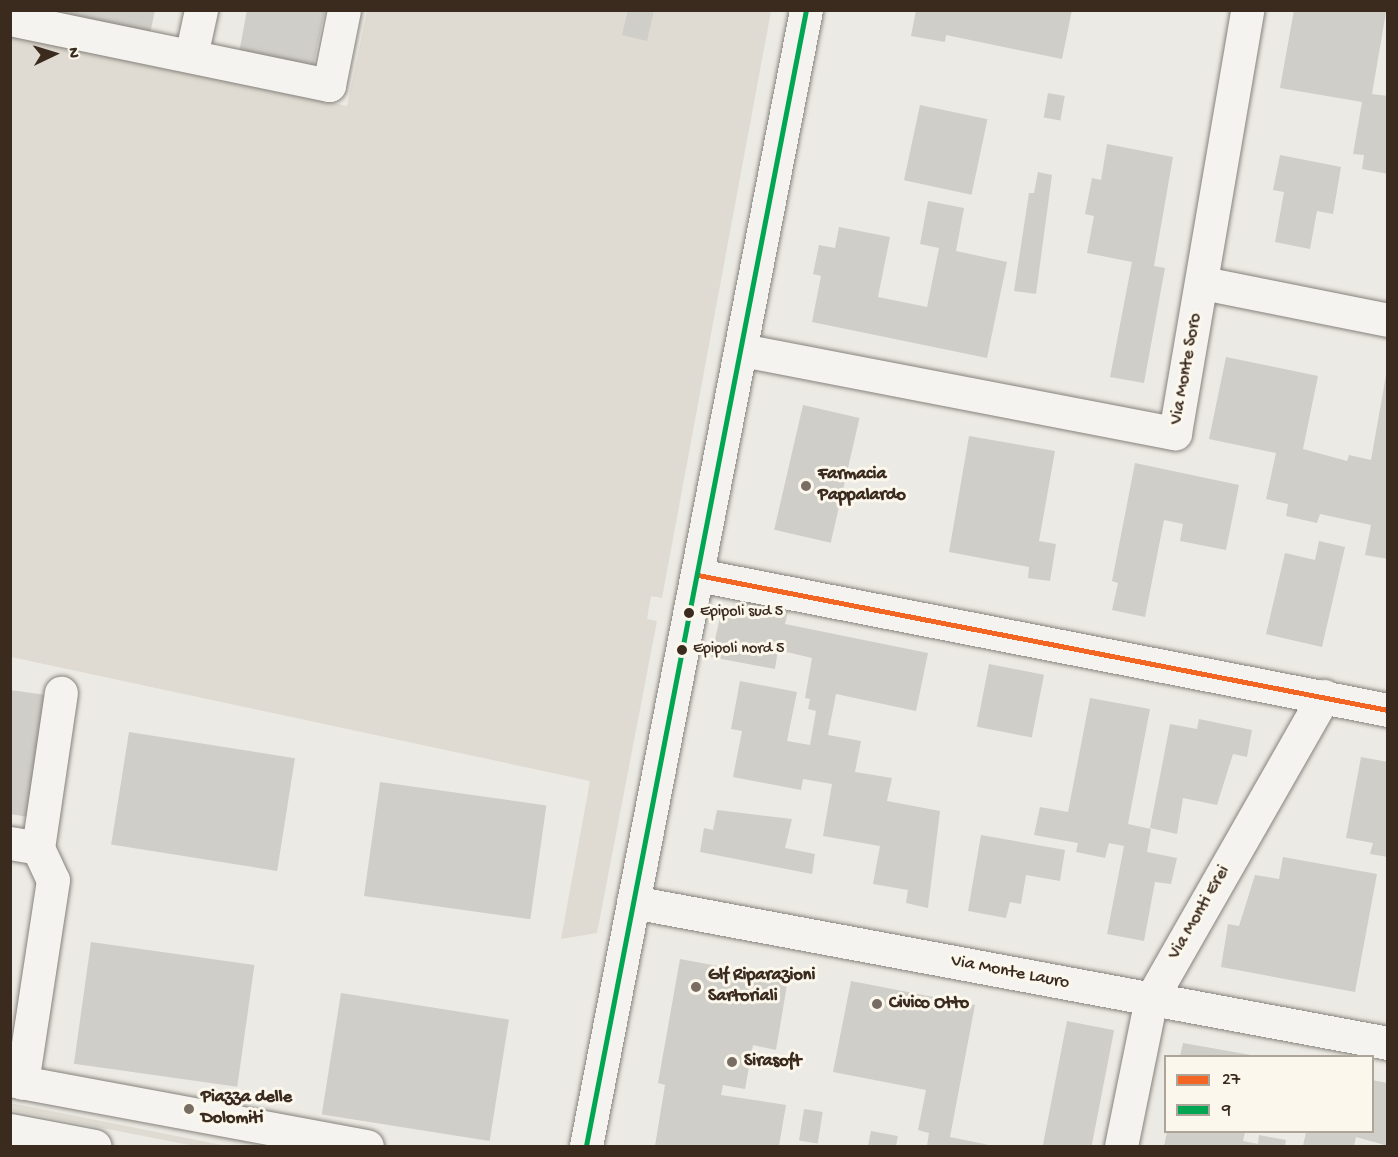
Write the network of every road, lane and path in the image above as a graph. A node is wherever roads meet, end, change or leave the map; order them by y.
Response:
1 (201, 10) edge
2 (344, 10) edge
3 (806, 10) edge
4 (1247, 10) edge
5 (10, 18) edge
6 (192, 56) junction
7 (1203, 283) junction
8 (1388, 320) edge
9 (742, 350) junction
10 (698, 575) junction
11 (61, 693) dead end
12 (1324, 696) junction
13 (1388, 710) edge
14 (24, 845) edge
15 (633, 902) junction
16 (1151, 999) junction
17 (1388, 1043) edge
18 (16, 1082) edge
19 (10, 1130) edge
20 (291, 1141) edge
21 (95, 1146) edge
22 (367, 1146) edge
23 (586, 1146) edge
24 (1121, 1146) edge

1 - 6 street
2 - 6 street
3 - 9 street
4 - 7 street, Via Monte Soro
5 - 6 street
7 - 8 street
7 - 9 street, Via Monte Soro
9 - 10 street
10 - 12 street
10 - 15 street
11 - 14 street
12 - 13 street
12 - 16 street, Via Monti Erei
14 - 18 street
15 - 16 street, Via Monte Lauro
15 - 23 street
16 - 17 street, Via Monte Lauro
16 - 24 street, Via Monti Erei
18 - 20 street
19 - 21 street
20 - 22 street

